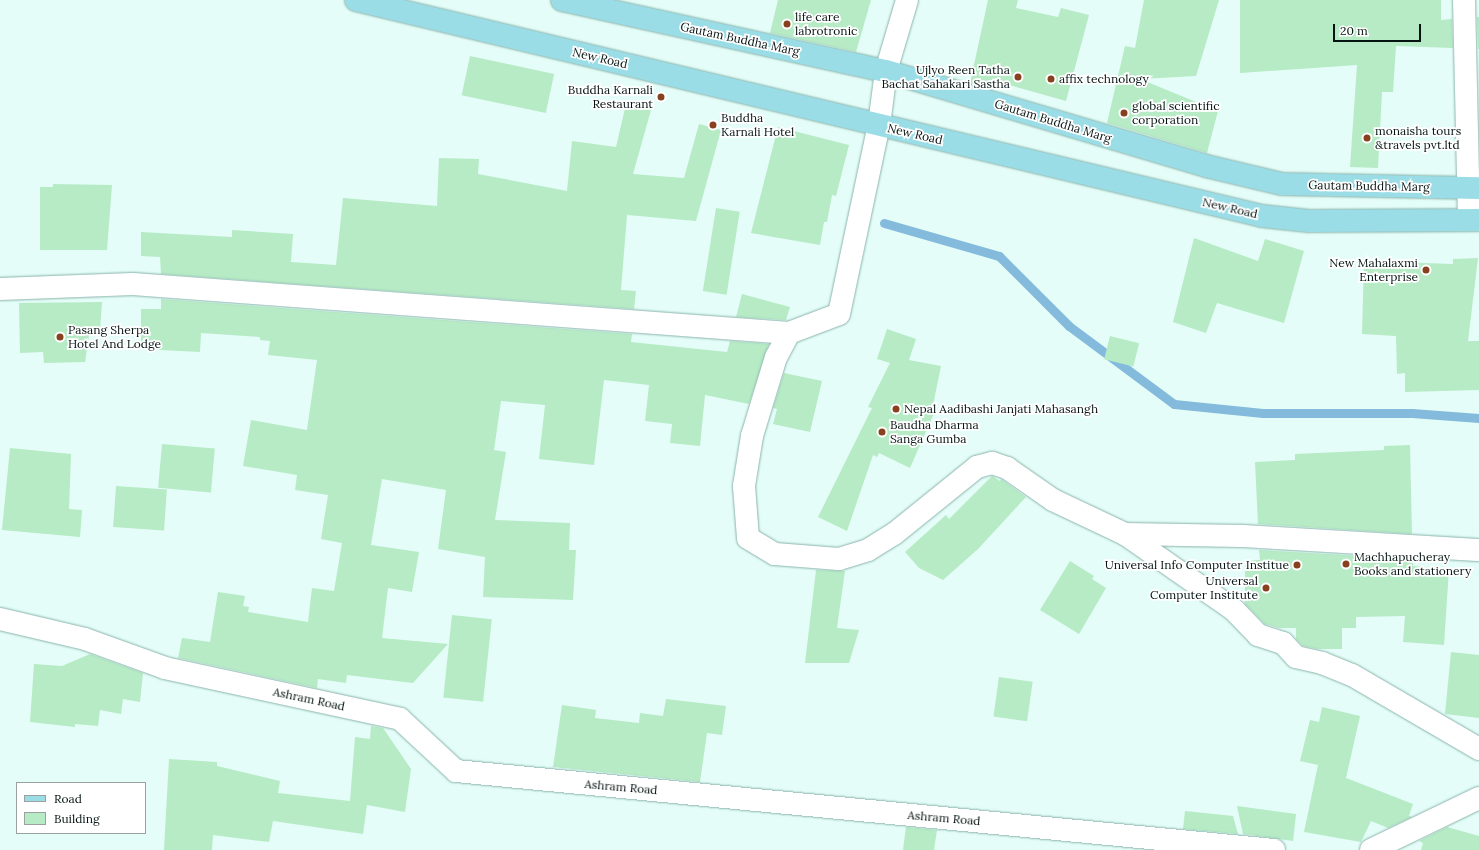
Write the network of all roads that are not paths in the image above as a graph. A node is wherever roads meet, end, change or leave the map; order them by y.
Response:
1 (356, 0) edge
2 (562, 0) edge
3 (907, 0) edge
4 (1464, 0) edge
5 (886, 71) junction
6 (879, 126) junction
7 (1474, 188) edge
8 (1474, 220) edge
9 (0, 289) edge
10 (789, 333) junction
11 (1125, 534) junction
12 (1479, 550) edge
13 (0, 619) edge
14 (1479, 748) edge
15 (1479, 798) edge
16 (1274, 850) edge
17 (1371, 850) edge

1 - 6 main road, New Road
2 - 5 main road, Gautam Buddha Marg
3 - 5 street
4 - 7 street
5 - 6 street
5 - 7 main road, Gautam Buddha Marg
6 - 8 main road, New Road
6 - 10 street
7 - 8 street
9 - 10 street
10 - 11 street
11 - 12 street
11 - 14 street
13 - 16 street, Ashram Road
15 - 17 street

